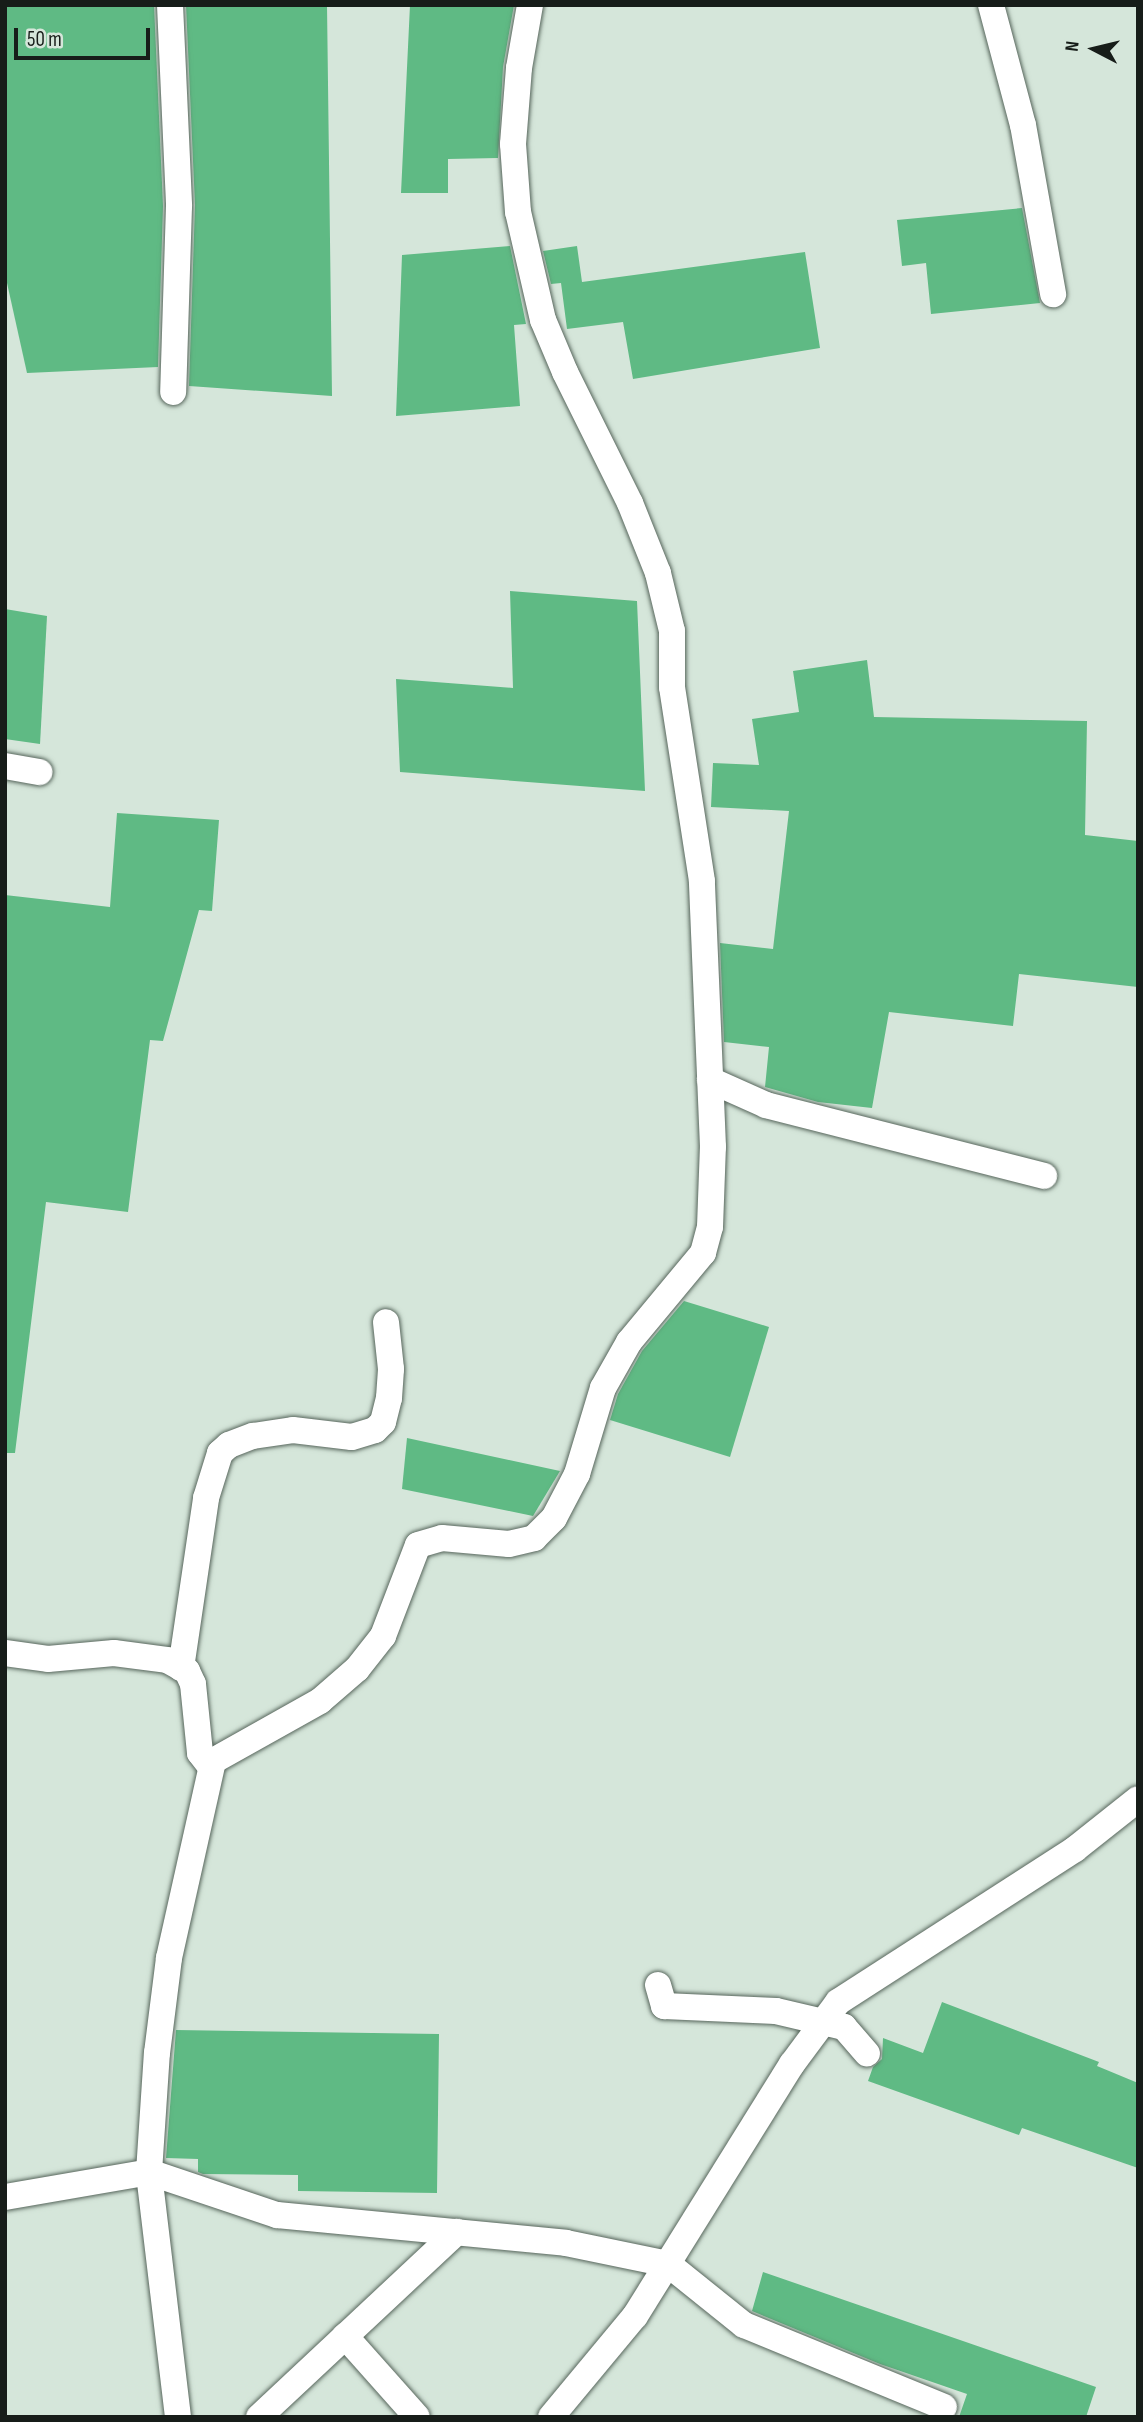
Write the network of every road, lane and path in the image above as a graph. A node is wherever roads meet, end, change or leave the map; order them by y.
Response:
1 (170, 5) edge
2 (530, 5) edge
3 (991, 5) edge
4 (1053, 294) dead end
5 (173, 392) dead end
6 (5, 766) edge
7 (39, 772) dead end
8 (710, 1080) junction
9 (1044, 1176) dead end
10 (386, 1322) dead end
11 (5, 1653) edge
12 (181, 1668) junction
13 (211, 1767) junction
14 (1138, 1799) edge
15 (658, 1985) dead end
16 (822, 2023) junction
17 (867, 2053) dead end
18 (149, 2172) junction
19 (5, 2197) edge
20 (457, 2232) junction
21 (668, 2264) junction
22 (345, 2336) junction
23 (944, 2407) dead end
24 (178, 2417) edge
25 (259, 2417) edge
26 (416, 2417) edge
27 (551, 2417) edge

1 - 5 street
2 - 8 street
3 - 4 street
6 - 7 street
8 - 9 street
8 - 13 street
10 - 12 street
11 - 12 street
12 - 13 street
13 - 18 street
14 - 16 street
15 - 16 street
16 - 17 street
16 - 21 street
18 - 19 street
18 - 20 street
18 - 24 street
20 - 21 street
20 - 22 street
21 - 23 street
21 - 27 street
22 - 25 street
22 - 26 street

